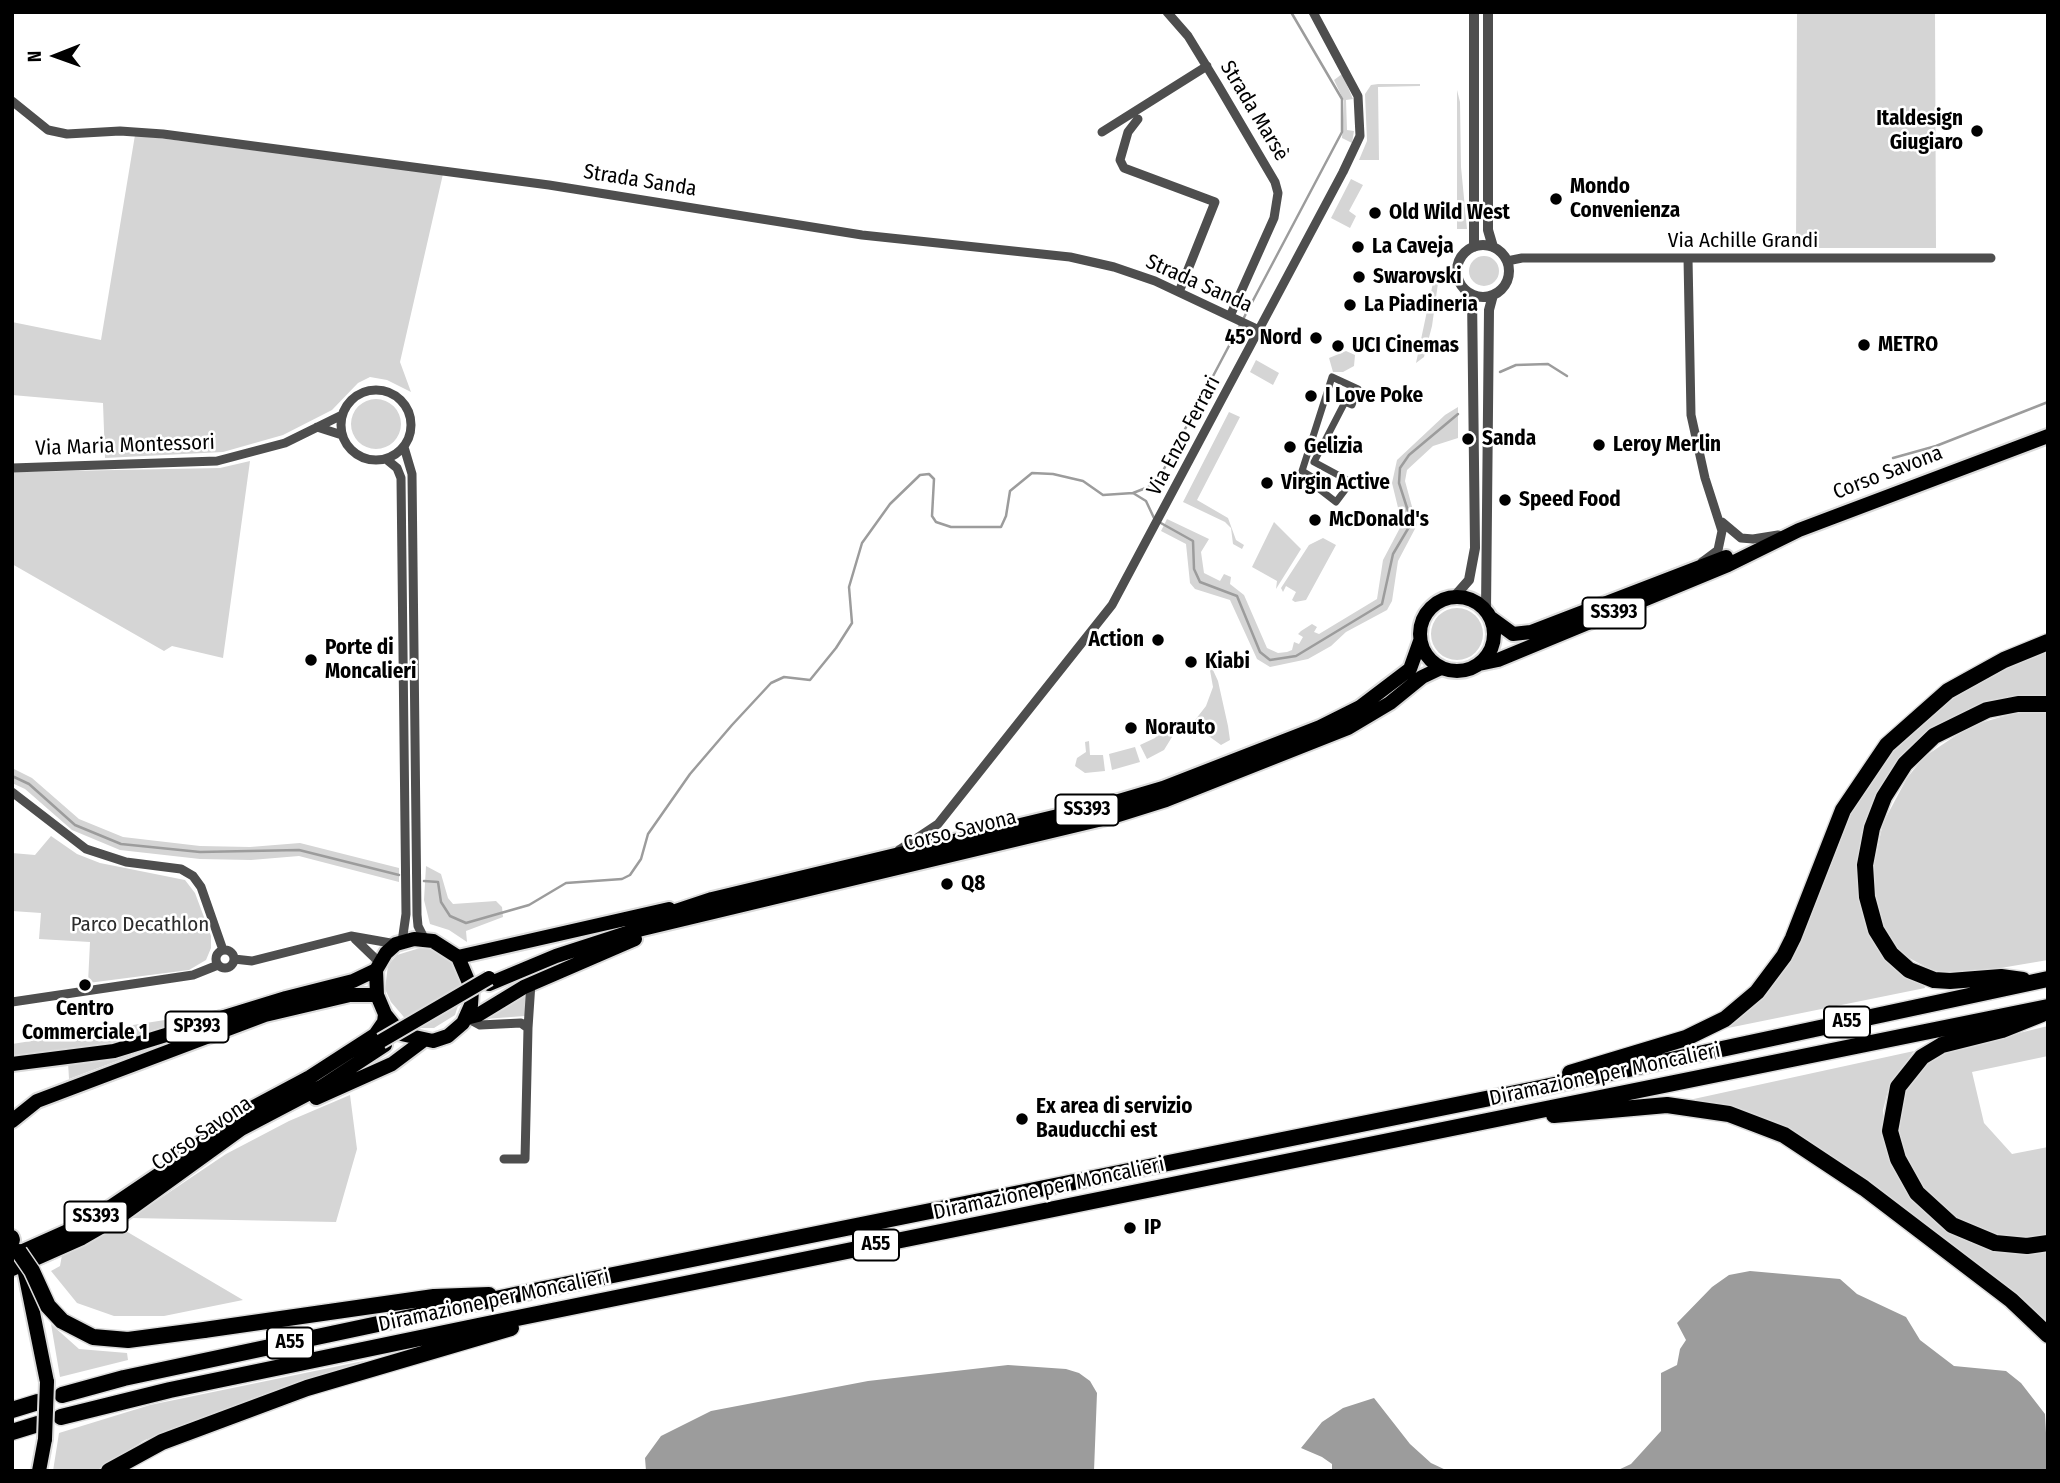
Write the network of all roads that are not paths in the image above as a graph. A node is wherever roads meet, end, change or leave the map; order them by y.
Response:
1 (1167, 12) edge
2 (1313, 12) edge
3 (1474, 12) edge
4 (1488, 12) edge
5 (1206, 66) junction
6 (12, 101) edge
7 (1138, 119) dead end
8 (1102, 132) dead end
9 (1474, 247) junction
10 (1493, 247) junction
11 (1688, 258) junction
12 (1507, 261) junction
13 (1991, 261) dead end
14 (1179, 292) junction
15 (1472, 295) junction
16 (1493, 295) junction
17 (1233, 316) junction
18 (1259, 330) junction
19 (342, 415) junction
20 (317, 427) junction
21 (342, 435) junction
22 (2048, 436) edge
23 (404, 447) junction
24 (386, 459) junction
25 (12, 468) edge
26 (1336, 502) joint
27 (1721, 520) junction
28 (1799, 530) junction
29 (1745, 554) junction
30 (1695, 567) junction
31 (1454, 597) junction
32 (1488, 614) junction
33 (1420, 641) junction
34 (2048, 642) edge
35 (1479, 664) junction
36 (1441, 668) junction
37 (2048, 704) edge
38 (12, 792) edge
39 (891, 855) junction
40 (714, 905) junction
41 (351, 936) junction
42 (425, 940) junction
43 (399, 943) junction
44 (223, 950) junction
45 (458, 957) junction
46 (234, 959) junction
47 (218, 965) junction
48 (378, 967) junction
49 (2040, 981) edge
50 (531, 983) junction
51 (377, 995) junction
52 (12, 1002) edge
53 (2048, 1009) edge
54 (385, 1014) junction
55 (466, 1018) junction
56 (528, 1028) junction
57 (424, 1040) junction
58 (383, 1043) junction
59 (12, 1064) edge
60 (1540, 1088) junction
61 (1517, 1115) junction
62 (12, 1121) edge
63 (504, 1159) dead end
64 (173, 1164) junction
65 (152, 1194) junction
66 (2048, 1243) edge
67 (14, 1245) edge
68 (18, 1271) edge
69 (519, 1294) junction
70 (605, 1300) junction
71 (2048, 1335) edge
72 (62, 1395) dead end
73 (38, 1402) dead end
74 (12, 1410) edge
75 (61, 1417) dead end
76 (42, 1431) junction
77 (12, 1432) edge
78 (39, 1471) edge
79 (109, 1471) edge

1 - 5 street, Strada Marsè
2 - 18 street, Via Enzo Ferrari
3 - 9 street
4 - 10 street
5 - 8 street
5 - 17 street, Strada Marsè
6 - 14 street, Strada Sanda
7 - 14 street
9 - 10 street
9 - 15 street
10 - 12 street
11 - 12 street, Via Achille Grandi
11 - 13 street, Via Achille Grandi
11 - 27 street
12 - 16 street
14 - 17 street, Strada Sanda
15 - 16 street
15 - 31 street
16 - 32 street
17 - 18 street, Strada Sanda
18 - 39 street, Via Enzo Ferrari
19 - 20 street, Via Maria Montessori
19 - 21 street
19 - 23 street
20 - 21 street
20 - 25 street, Via Maria Montessori
21 - 24 street
22 - 28 main road, Corso Savona / SS393
23 - 24 street
23 - 42 street
24 - 43 street
26 - 26 street
27 - 28 street
27 - 30 street
28 - 29 main road, Corso Savona / SS393
29 - 30 main road, Corso Savona / SS393
29 - 35 main road, Corso Savona / SS393
30 - 32 main road, Corso Savona / SS393
31 - 32 main road, Corso Savona / SS393
31 - 33 main road, Corso Savona / SS393
32 - 35 main road
33 - 36 main road
33 - 39 main road, Corso Savona / SS393
34 - 60 highway
35 - 36 main road, Corso Savona / SS393
36 - 40 main road, Corso Savona / SS393
37 - 49 highway
38 - 44 street
39 - 40 main road, Corso Savona / SS393
40 - 45 main road
40 - 50 main road
40 - 58 main road, Corso Savona / SS393, bridge
41 - 43 street
41 - 46 street
41 - 48 street
42 - 43 main road
42 - 45 main road
43 - 48 main road
44 - 46 street
44 - 47 street
45 - 55 main road
46 - 47 street
47 - 52 street
48 - 51 main road
48 - 59 main road, SP393
49 - 60 highway, Diramazione per Moncalieri / A55
50 - 55 main road
50 - 56 street
51 - 54 main road
51 - 62 main road, SP393
53 - 61 highway, Diramazione per Moncalieri / A55
53 - 66 highway
54 - 57 main road
54 - 64 main road
55 - 56 street
55 - 57 main road
56 - 63 street
57 - 65 main road
58 - 64 main road, Corso Savona / SS393
58 - 65 main road, Corso Savona / SS393
60 - 69 highway, Diramazione per Moncalieri / A55
61 - 70 highway, Diramazione per Moncalieri / A55
61 - 71 highway
64 - 67 main road, Corso Savona / SS393
65 - 68 main road, Corso Savona / SS393
67 - 68 main road, bridge
67 - 69 highway, bridge
68 - 76 main road, bridge
69 - 72 highway, Diramazione per Moncalieri / A55
70 - 75 highway, Diramazione per Moncalieri / A55
70 - 79 highway
73 - 74 highway
76 - 77 highway
76 - 78 main road

